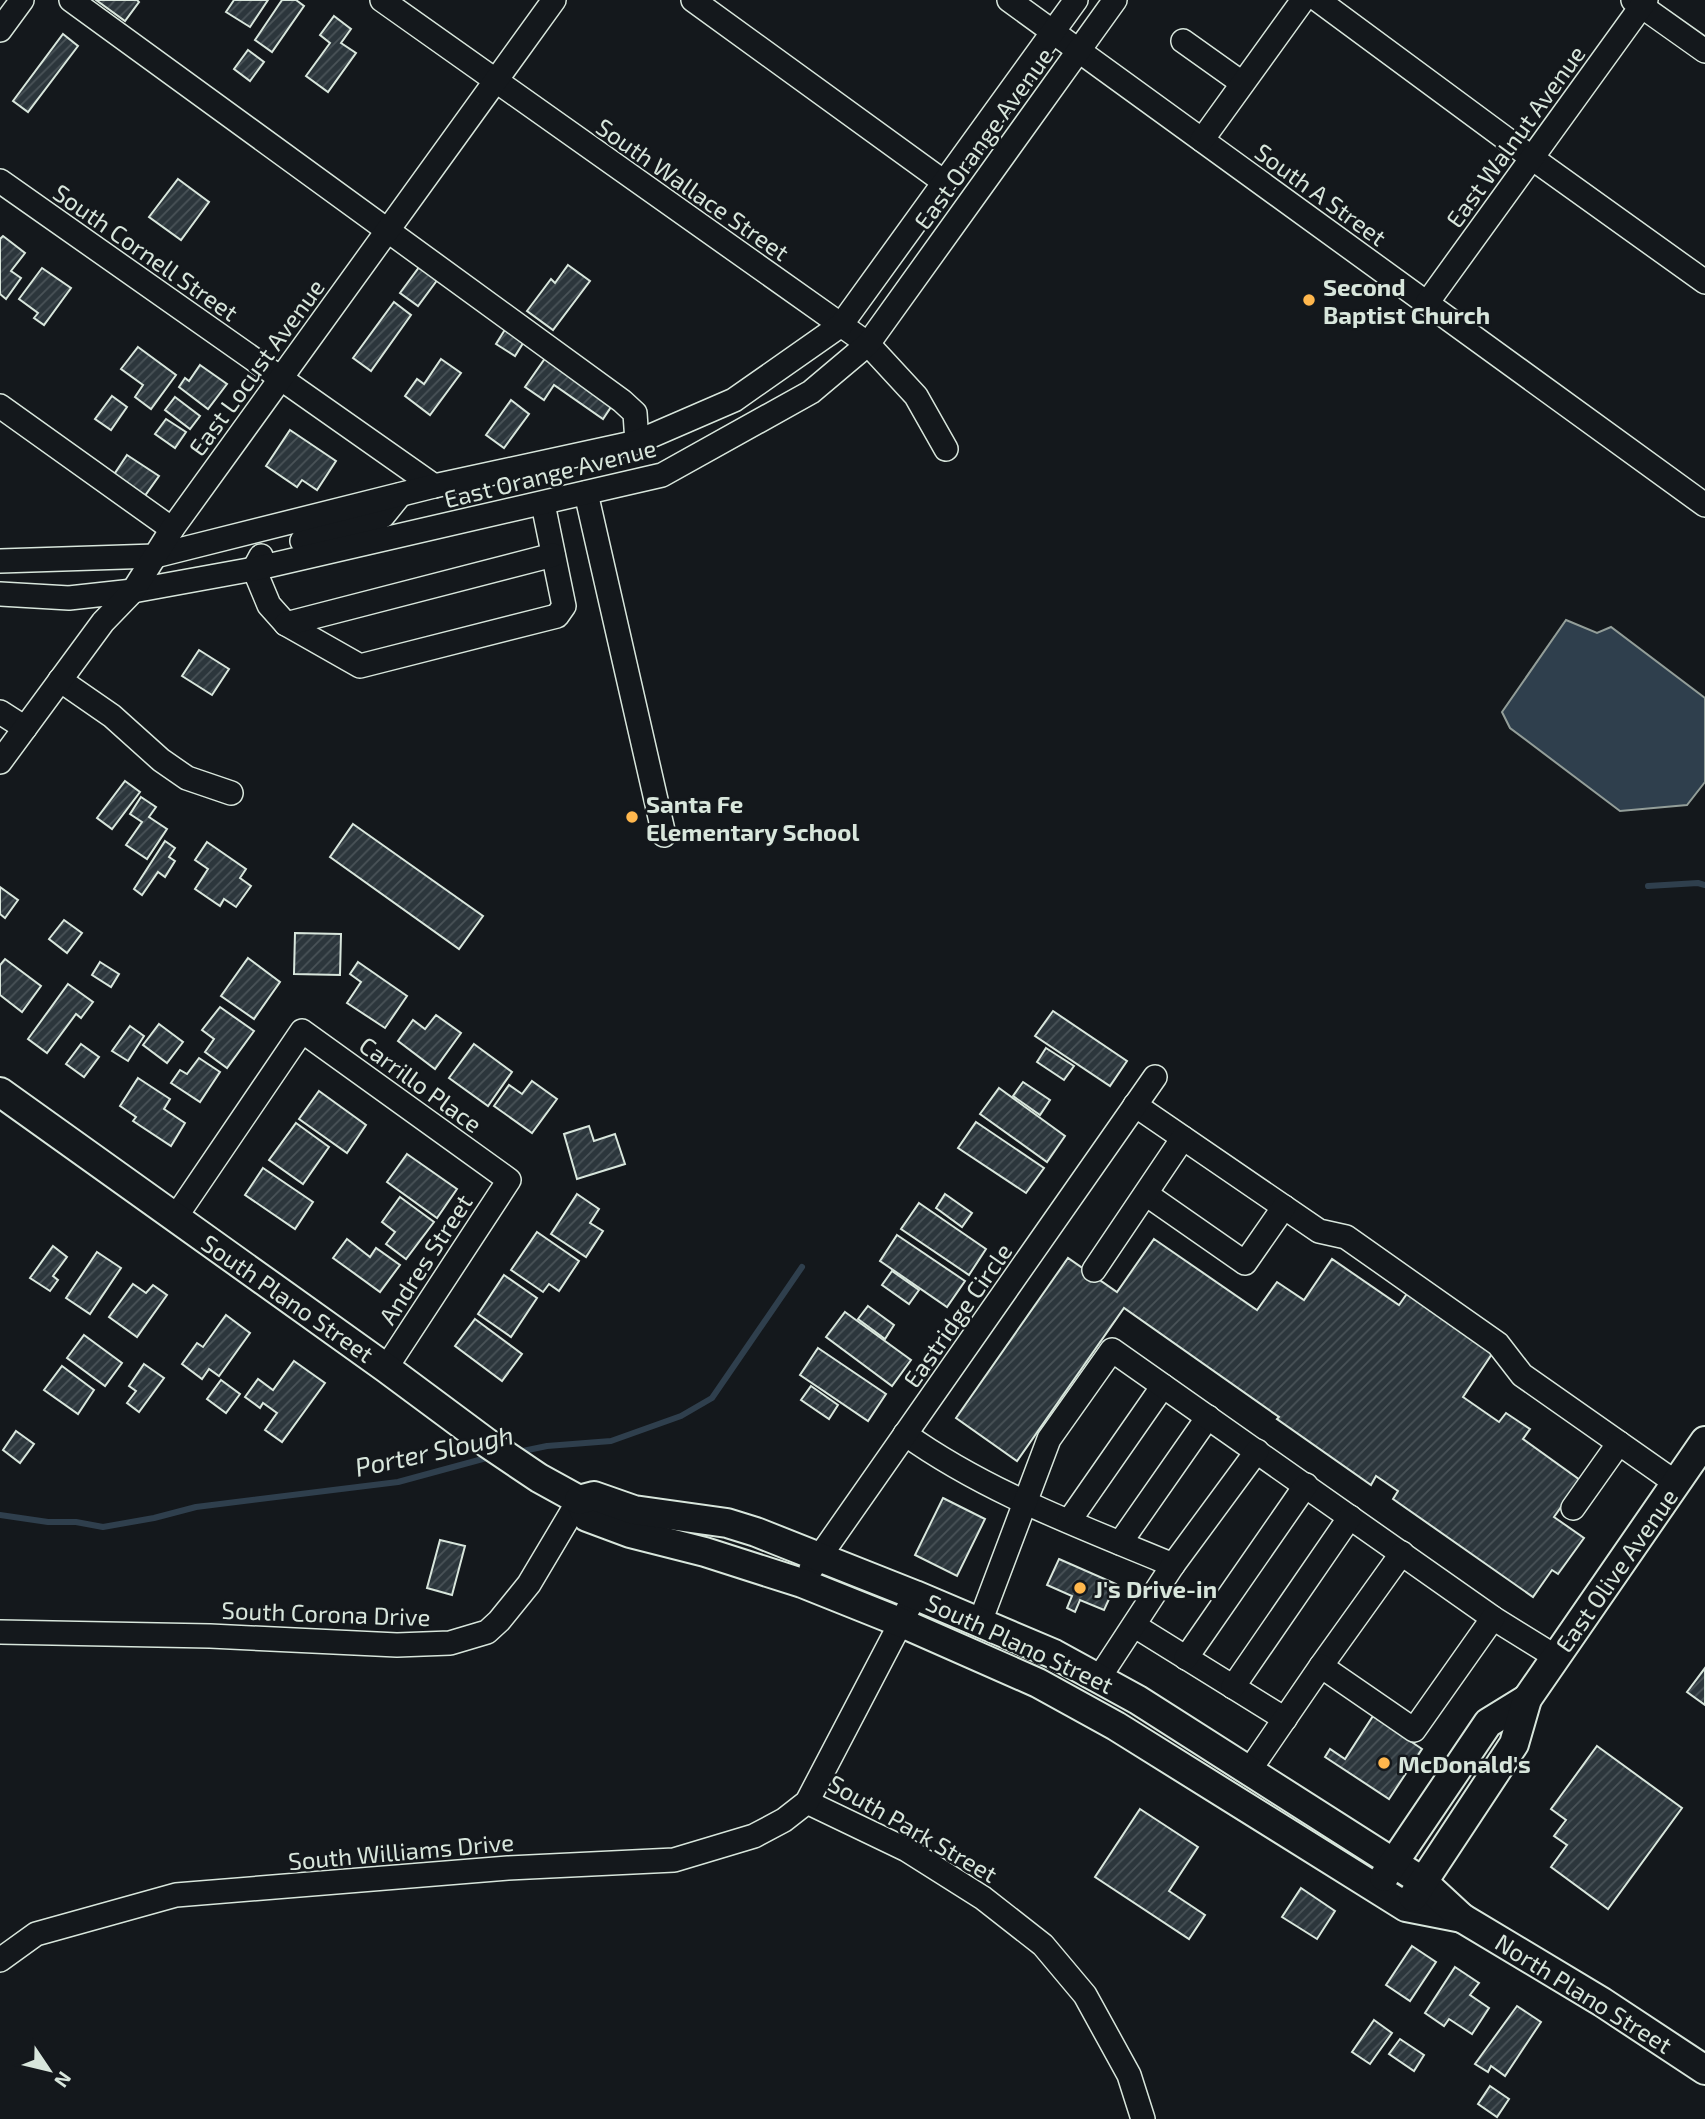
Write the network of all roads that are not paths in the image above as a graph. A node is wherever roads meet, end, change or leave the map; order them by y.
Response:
1 (22, 0) edge
2 (71, 0) edge
3 (382, 0) edge
4 (554, 0) edge
5 (693, 0) edge
6 (1009, 0) edge
7 (1076, 0) edge
8 (1115, 0) edge
9 (1316, 0) edge
10 (1640, 2) edge
11 (0, 30) edge
12 (1053, 32) junction
13 (1183, 41) dead end
14 (1079, 50) junction
15 (1705, 51) edge
16 (494, 81) junction
17 (1242, 83) junction
18 (1202, 140) junction
19 (1532, 158) junction
20 (0, 181) edge
21 (944, 182) junction
22 (386, 231) junction
23 (1705, 282) edge
24 (1427, 303) junction
25 (841, 325) junction
26 (868, 344) junction
27 (280, 378) junction
28 (0, 406) edge
29 (638, 442) junction
30 (946, 449) dead end
31 (433, 486) junction
32 (586, 494) junction
33 (400, 495) junction
34 (544, 504) junction
35 (1705, 505) edge
36 (172, 529) junction
37 (553, 555) junction
38 (155, 556) junction
39 (0, 561) edge
40 (254, 569) junction
41 (134, 591) junction
42 (0, 594) edge
43 (286, 624) junction
44 (60, 680) junction
45 (0, 712) edge
46 (25, 728) junction
47 (0, 762) edge
48 (231, 793) dead end
49 (664, 835) dead end
50 (1155, 1076) dead end
51 (0, 1092) edge
52 (1135, 1105) junction
53 (1182, 1138) junction
54 (509, 1180) joint
55 (1146, 1194) junction
56 (1284, 1207) junction
57 (175, 1217) junction
58 (1094, 1270) dead end
59 (386, 1368) junction
60 (1163, 1386) junction
61 (1209, 1417) junction
62 (905, 1434) junction
63 (1705, 1441) edge
64 (1619, 1443) junction
65 (1257, 1451) junction
66 (1676, 1483) junction
67 (1306, 1485) junction
68 (579, 1500) junction
69 (1025, 1503) junction
70 (1573, 1508) dead end
71 (1350, 1517) junction
72 (1069, 1521) junction
73 (1120, 1543) junction
74 (1402, 1553) junction
75 (820, 1558) junction
76 (1173, 1565) junction
77 (802, 1583) junction
78 (915, 1595) junction
79 (1493, 1618) junction
80 (980, 1622) junction
81 (902, 1623) junction
82 (1135, 1626) junction
83 (0, 1632) edge
84 (1556, 1657) junction
85 (1186, 1658) junction
86 (984, 1659) junction
87 (1321, 1667) junction
88 (1099, 1678) junction
89 (1233, 1687) junction
90 (1527, 1699) junction
91 (1285, 1719) junction
92 (1249, 1772) junction
93 (807, 1802) junction
94 (1393, 1863) junction
95 (1422, 1881) junction
96 (1377, 1889) junction
97 (1406, 1908) junction
98 (1462, 1918) junction
99 (0, 1960) edge
100 (1705, 2070) edge
101 (1143, 2119) edge

1 - 11 street
2 - 22 street
3 - 16 street, South Wallace Street
4 - 16 street, East Locust Avenue
5 - 21 street
6 - 12 street, South A Street
7 - 12 street, East Orange Avenue
8 - 14 street, East Orange Avenue
9 - 17 street
9 - 19 street
10 - 15 street
10 - 19 street, East Walnut Avenue
12 - 14 street, South A Street
12 - 21 street, East Orange Avenue
13 - 17 street
14 - 18 street, South A Street
14 - 26 street, East Orange Avenue
16 - 22 street, East Locust Avenue
16 - 25 street, South Wallace Street
17 - 18 street
18 - 24 street, South A Street
19 - 23 street
19 - 24 street, East Walnut Avenue
20 - 27 street, South Cornell Street
21 - 25 street, East Orange Avenue
22 - 27 street, East Locust Avenue
22 - 29 street
24 - 35 street, South A Street
25 - 26 street, South Wallace Street
25 - 29 street, East Orange Avenue
26 - 30 street, South Wallace Street
26 - 32 street, East Orange Avenue
27 - 31 street, South Cornell Street
27 - 36 street, East Locust Avenue
28 - 36 street
29 - 31 street, East Orange Avenue
31 - 33 street, East Orange Avenue
32 - 34 street, East Orange Avenue
32 - 49 street
33 - 38 street, East Orange Avenue
33 - 40 street
34 - 37 street
34 - 40 street, East Orange Avenue
36 - 38 street, East Locust Avenue
37 - 43 street
37 - 43 street
38 - 39 street, East Orange Avenue
38 - 41 street, East Locust Avenue
40 - 41 street, East Orange Avenue
40 - 43 street
41 - 42 street, East Orange Avenue
41 - 44 street, East Locust Avenue
44 - 46 street, East Locust Avenue
44 - 48 street
45 - 46 street
46 - 47 street, East Locust Avenue
50 - 52 street, Eastridge Circle
51 - 57 main road, South Plano Street
52 - 53 street
52 - 62 street, Eastridge Circle
53 - 55 street
53 - 56 street
54 - 57 street, Carrillo Place
54 - 59 street, Andres Street
55 - 56 street
55 - 58 street
56 - 64 street
57 - 59 main road, South Plano Street
59 - 68 main road, South Plano Street
60 - 61 street
60 - 69 street
60 - 72 street
61 - 65 street
61 - 73 street
62 - 69 street
62 - 75 street, Eastridge Circle
63 - 66 main road, East Olive Avenue
64 - 66 street
64 - 70 street
65 - 67 street
65 - 76 street
66 - 84 main road, East Olive Avenue
67 - 71 street
67 - 85 street
68 - 75 main road, South Plano Street
68 - 77 main road, South Plano Street
68 - 83 street, South Corona Drive
69 - 72 street
69 - 80 street
71 - 74 street
71 - 89 street
72 - 73 street
73 - 76 street
74 - 79 street
74 - 87 street
75 - 77 street, Eastridge Circle
75 - 78 main road, South Plano Street
76 - 82 street
77 - 81 main road, South Plano Street
78 - 80 main road, South Plano Street
78 - 81 street, South Park Street
79 - 84 street
79 - 87 street
80 - 88 main road, South Plano Street
81 - 86 main road, South Plano Street
81 - 93 street, South Park Street
82 - 85 street
82 - 88 street
84 - 90 main road, East Olive Avenue
85 - 89 street
86 - 88 main road
86 - 96 main road, South Plano Street
87 - 91 street
88 - 92 main road, South Plano Street
89 - 91 street
90 - 94 main road, East Olive Avenue
90 - 95 main road, East Olive Avenue
91 - 92 street
92 - 94 main road, South Plano Street
93 - 99 street, South Williams Drive
93 - 101 street, South Park Street
94 - 95 main road, South Plano Street
94 - 96 main road, East Olive Avenue
95 - 97 main road, East Olive Avenue
95 - 98 main road, North Plano Street
96 - 97 main road, South Plano Street
97 - 98 main road, North Plano Street
98 - 100 main road, North Plano Street

